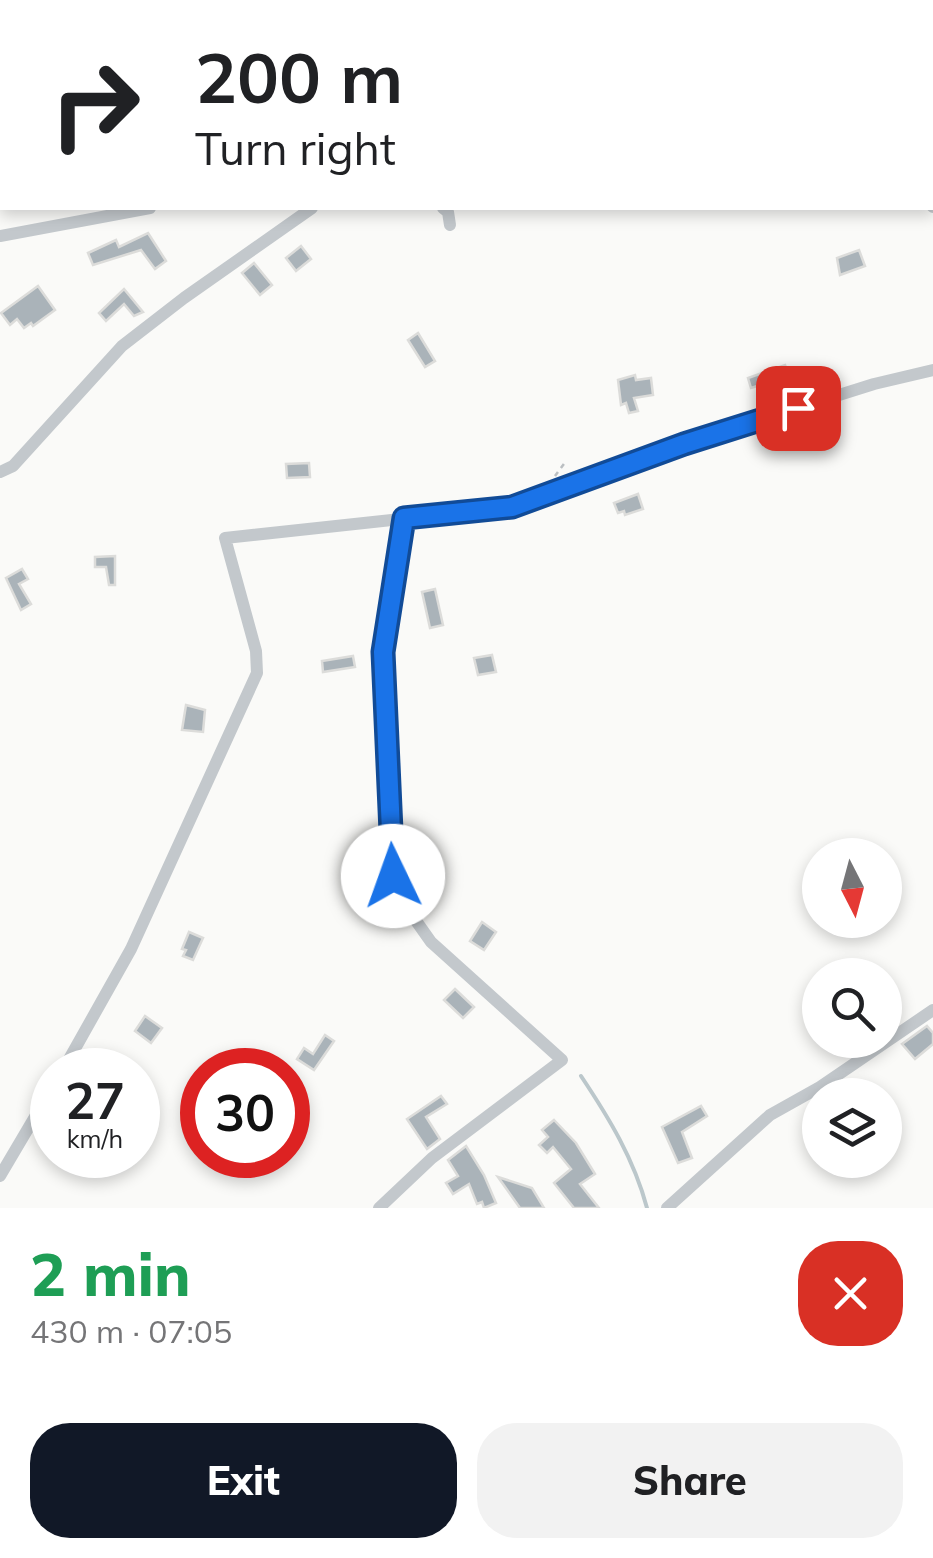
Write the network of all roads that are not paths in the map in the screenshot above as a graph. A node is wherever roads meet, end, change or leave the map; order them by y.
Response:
1 (139, 210) edge
2 (309, 210) edge
3 (446, 210) edge
4 (450, 225) dead end
5 (0, 236) edge
6 (933, 370) edge
7 (0, 472) edge
8 (404, 518) junction
9 (933, 1010) edge
10 (75, 1048) edge
11 (30, 1125) edge
12 (0, 1176) edge
13 (379, 1208) edge
14 (668, 1208) edge

1 - 5 street
2 - 7 street
3 - 4 street
6 - 8 street
8 - 10 street
8 - 13 street
9 - 14 street
11 - 12 street

